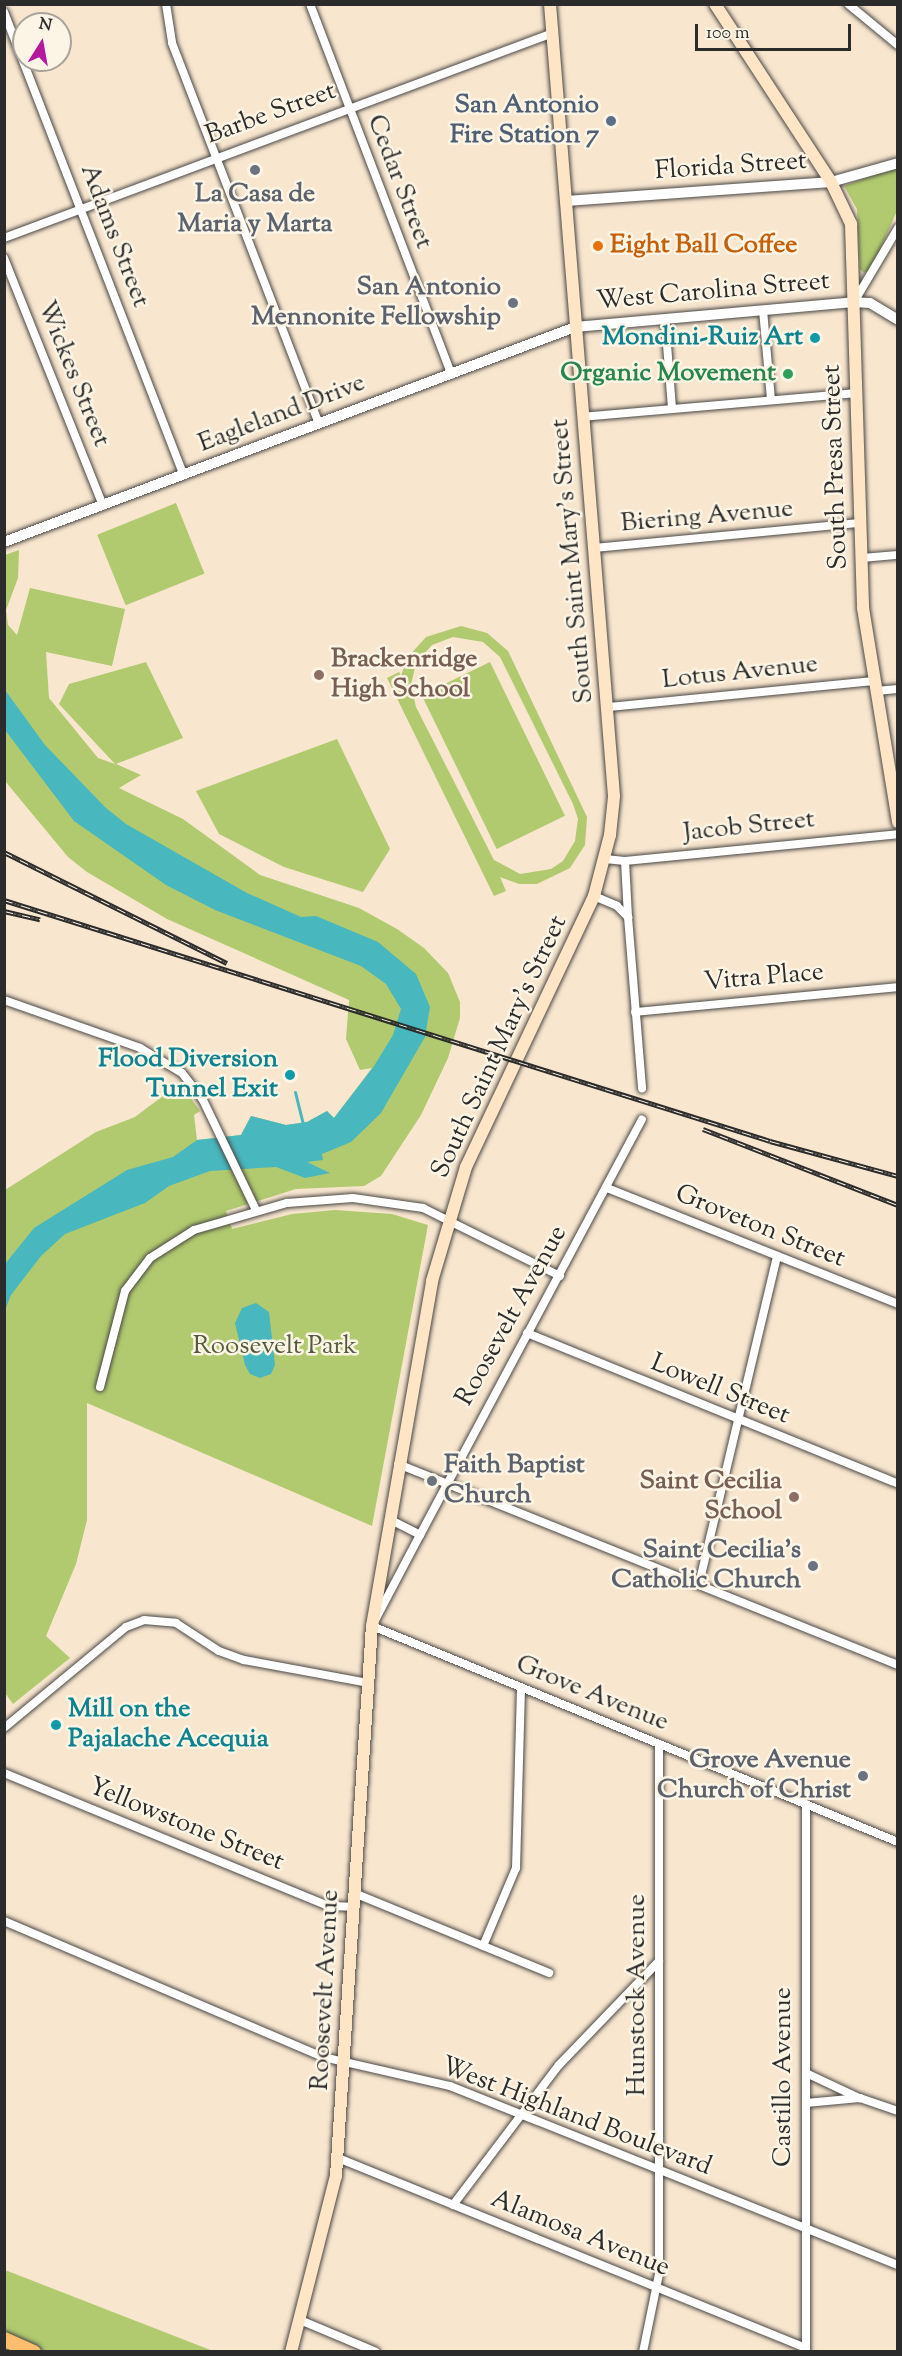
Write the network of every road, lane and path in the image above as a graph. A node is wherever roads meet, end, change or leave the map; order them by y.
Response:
1 (166, 4) edge
2 (310, 4) edge
3 (550, 4) edge
4 (715, 4) edge
5 (848, 4) edge
6 (4, 12) edge
7 (553, 33) junction
8 (897, 45) edge
9 (348, 108) junction
10 (213, 158) junction
11 (897, 163) edge
12 (831, 182) junction
13 (566, 201) junction
14 (81, 210) junction
15 (897, 228) edge
16 (4, 238) edge
17 (4, 258) edge
18 (854, 302) junction
19 (763, 310) junction
20 (665, 319) junction
21 (897, 320) edge
22 (575, 327) junction
23 (452, 375) junction
24 (856, 393) junction
25 (771, 400) junction
26 (672, 408) junction
27 (582, 417) junction
28 (319, 424) junction
29 (184, 475) junction
30 (103, 506) junction
31 (860, 523) junction
32 (4, 542) edge
33 (594, 549) junction
34 (897, 555) edge
35 (862, 558) junction
36 (875, 686) junction
37 (897, 689) edge
38 (609, 707) junction
39 (897, 822) edge
40 (897, 834) edge
41 (605, 859) junction
42 (625, 861) junction
43 (594, 896) junction
44 (628, 917) junction
45 (897, 987) edge
46 (4, 1000) edge
47 (635, 1011) junction
48 (642, 1088) dead end
49 (642, 1120) dead end
50 (607, 1188) junction
51 (256, 1210) junction
52 (448, 1219) junction
53 (777, 1256) junction
54 (560, 1276) junction
55 (897, 1304) edge
56 (527, 1333) junction
57 (100, 1387) dead end
58 (738, 1420) junction
59 (398, 1464) junction
60 (447, 1483) junction
61 (897, 1484) edge
62 (389, 1520) junction
63 (420, 1535) junction
64 (699, 1584) junction
65 (372, 1626) junction
66 (897, 1665) edge
67 (368, 1683) junction
68 (521, 1688) junction
69 (4, 1728) edge
70 (659, 1744) junction
71 (4, 1773) edge
72 (806, 1804) junction
73 (897, 1842) edge
74 (354, 1893) junction
75 (353, 1907) junction
76 (4, 1921) edge
77 (483, 1946) junction
78 (659, 1961) junction
79 (549, 1973) dead end
80 (344, 2063) junction
81 (806, 2073) junction
82 (860, 2098) junction
83 (806, 2103) junction
84 (897, 2111) edge
85 (521, 2113) junction
86 (338, 2158) junction
87 (658, 2169) junction
88 (453, 2205) junction
89 (804, 2228) junction
90 (897, 2265) edge
91 (657, 2287) junction
92 (300, 2319) junction
93 (4, 2339) edge
94 (806, 2350) edge
95 (33, 2352) edge
96 (291, 2352) edge
97 (376, 2352) edge
98 (643, 2352) edge

1 - 10 street
2 - 9 street, Cedar Street
3 - 7 main road, South Saint Mary's Street
4 - 12 main road, South Presa Street
5 - 8 street
6 - 14 street, Adams Street
7 - 9 street, Barbe Street
7 - 13 main road, South Saint Mary's Street
9 - 10 street, Barbe Street
9 - 23 street, Cedar Street
10 - 14 street, Barbe Street
10 - 28 street
11 - 12 street, Florida Street
12 - 13 street, Florida Street
12 - 18 main road, South Presa Street
13 - 22 main road, South Saint Mary's Street
14 - 16 street, Barbe Street
14 - 29 street, Adams Street
15 - 18 street
17 - 30 street, Wickes Street
18 - 19 street, West Carolina Street
18 - 21 street
18 - 24 main road, South Presa Street
19 - 20 street, West Carolina Street
19 - 25 street
20 - 22 street, West Carolina Street
20 - 26 street
22 - 23 street, Eagleland Drive
22 - 27 main road, South Saint Mary's Street
23 - 28 street, Eagleland Drive
24 - 25 street
24 - 31 main road, South Presa Street
25 - 26 street
26 - 27 street
27 - 33 main road, South Saint Mary's Street
28 - 29 street, Eagleland Drive
29 - 30 street, Eagleland Drive
30 - 32 street, Eagleland Drive
31 - 33 street, Biering Avenue
31 - 35 main road, South Presa Street
33 - 38 main road, South Saint Mary's Street
34 - 35 street
35 - 36 main road, South Presa Street
36 - 37 street, Lotus Avenue
36 - 38 street, Lotus Avenue
36 - 39 main road, South Presa Street
38 - 41 main road, South Saint Mary's Street
40 - 42 street, Jacob Street
41 - 42 street, Jacob Street
41 - 43 main road, South Saint Mary's Street
42 - 44 street
43 - 44 street, South Saint Mary's Street
43 - 52 main road, South Saint Mary's Street
44 - 47 street
45 - 47 street, Vitra Place
46 - 51 street
47 - 48 street
49 - 50 street, Roosevelt Avenue
50 - 53 street, Groveton Street
50 - 54 street, Roosevelt Avenue
51 - 52 street
51 - 57 street
52 - 54 street
52 - 59 main road, Roosevelt Avenue
53 - 55 street, Groveton Street
53 - 58 street
54 - 56 street, Roosevelt Avenue
56 - 58 street, Lowell Street
56 - 60 street, Roosevelt Avenue
58 - 61 street, Lowell Street
58 - 64 street
59 - 60 street
59 - 62 main road, Roosevelt Avenue
60 - 63 street, Roosevelt Avenue
60 - 64 street
62 - 63 street
62 - 65 main road, Roosevelt Avenue
63 - 65 street, Roosevelt Avenue
64 - 66 street
65 - 67 main road, Roosevelt Avenue
65 - 68 street, Grove Avenue
67 - 69 street
67 - 74 main road, Roosevelt Avenue
68 - 70 street, Grove Avenue
68 - 77 street
70 - 72 street, Grove Avenue
70 - 78 street, Hunstock Avenue
71 - 75 street, Yellowstone Street
72 - 73 street, Grove Avenue
72 - 81 street, Castillo Avenue
74 - 75 main road, Roosevelt Avenue
74 - 77 street
75 - 80 main road, Roosevelt Avenue
76 - 80 street, West Highland Boulevard
77 - 79 street
78 - 85 street
78 - 87 street, Hunstock Avenue
80 - 85 street, West Highland Boulevard
80 - 86 main road, Roosevelt Avenue
81 - 82 street
81 - 83 street, Castillo Avenue
82 - 83 street
82 - 84 street
83 - 89 street, Castillo Avenue
85 - 87 street, West Highland Boulevard
85 - 88 street
86 - 88 street, Alamosa Avenue
86 - 92 main road, Roosevelt Avenue
87 - 89 street, West Highland Boulevard
87 - 91 street, Hunstock Avenue
88 - 91 street, Alamosa Avenue
89 - 90 street, West Highland Boulevard
89 - 94 street, Castillo Avenue
91 - 94 street, Alamosa Avenue
91 - 98 street, Hunstock Avenue
92 - 96 main road, Roosevelt Avenue
92 - 97 street
93 - 95 highway, bridge

